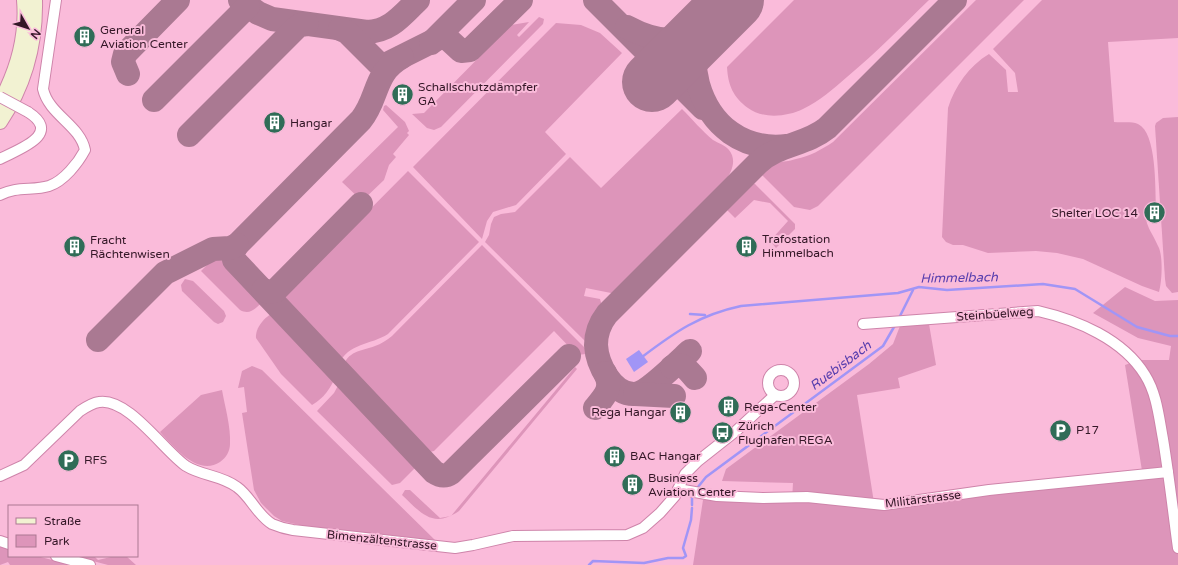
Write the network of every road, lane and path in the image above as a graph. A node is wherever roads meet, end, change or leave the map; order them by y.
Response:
1 (24, 0) edge
2 (35, 0) edge
3 (56, 0) edge
4 (0, 97) edge
5 (0, 102) edge
6 (0, 122) edge
7 (0, 159) edge
8 (0, 194) edge
9 (863, 324) dead end
10 (775, 395) dead end
11 (1168, 472) junction
12 (0, 476) edge
13 (678, 489) junction
14 (1178, 548) edge
15 (60, 557) edge
16 (90, 565) edge

1 - 5 main road
2 - 6 main road
3 - 8 street
4 - 7 street, bridge
9 - 11 street, Steinbüelweg
10 - 13 street, Bimenzältenstrasse
11 - 13 street, Militärstrasse
11 - 14 street, Steinbüelweg
12 - 13 street, Bimenzältenstrasse
15 - 16 street

